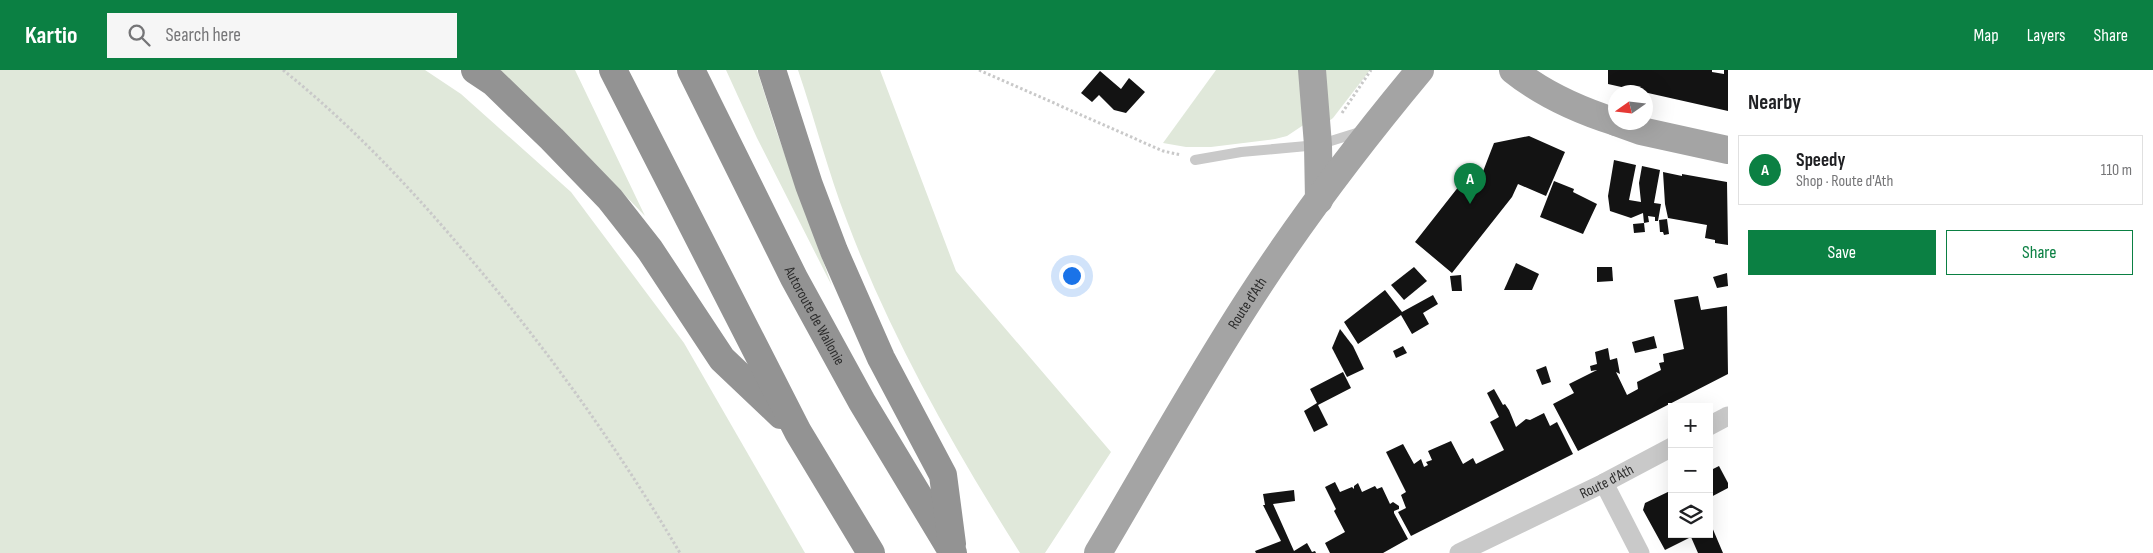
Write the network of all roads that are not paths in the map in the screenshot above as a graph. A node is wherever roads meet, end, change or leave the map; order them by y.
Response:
1 (475, 70) edge
2 (613, 70) edge
3 (690, 70) edge
4 (772, 70) edge
5 (1312, 70) edge
6 (1420, 70) edge
7 (1512, 70) edge
8 (1608, 119) edge
9 (1374, 127) junction
10 (1641, 130) edge
11 (1318, 145) junction
12 (1728, 150) edge
13 (1195, 160) road end
14 (1319, 200) junction
15 (1728, 416) edge
16 (1713, 424) edge
17 (798, 432) junction
18 (1668, 448) edge
19 (1604, 483) junction
20 (871, 553) edge
21 (953, 553) edge
22 (1098, 553) edge
23 (1459, 553) edge
24 (1640, 553) edge

1 - 17 highway
2 - 17 highway
3 - 21 highway, Autoroute de Wallonie
4 - 21 highway
5 - 11 main road
6 - 9 main road, Route d'Ath
7 - 8 main road
9 - 11 lane
9 - 14 main road, Route d'Ath
10 - 12 main road
11 - 13 lane
11 - 14 main road
14 - 22 main road, Route d'Ath
15 - 16 street
17 - 20 highway
18 - 19 street, Route d'Ath
19 - 23 street, Route d'Ath
19 - 24 street

